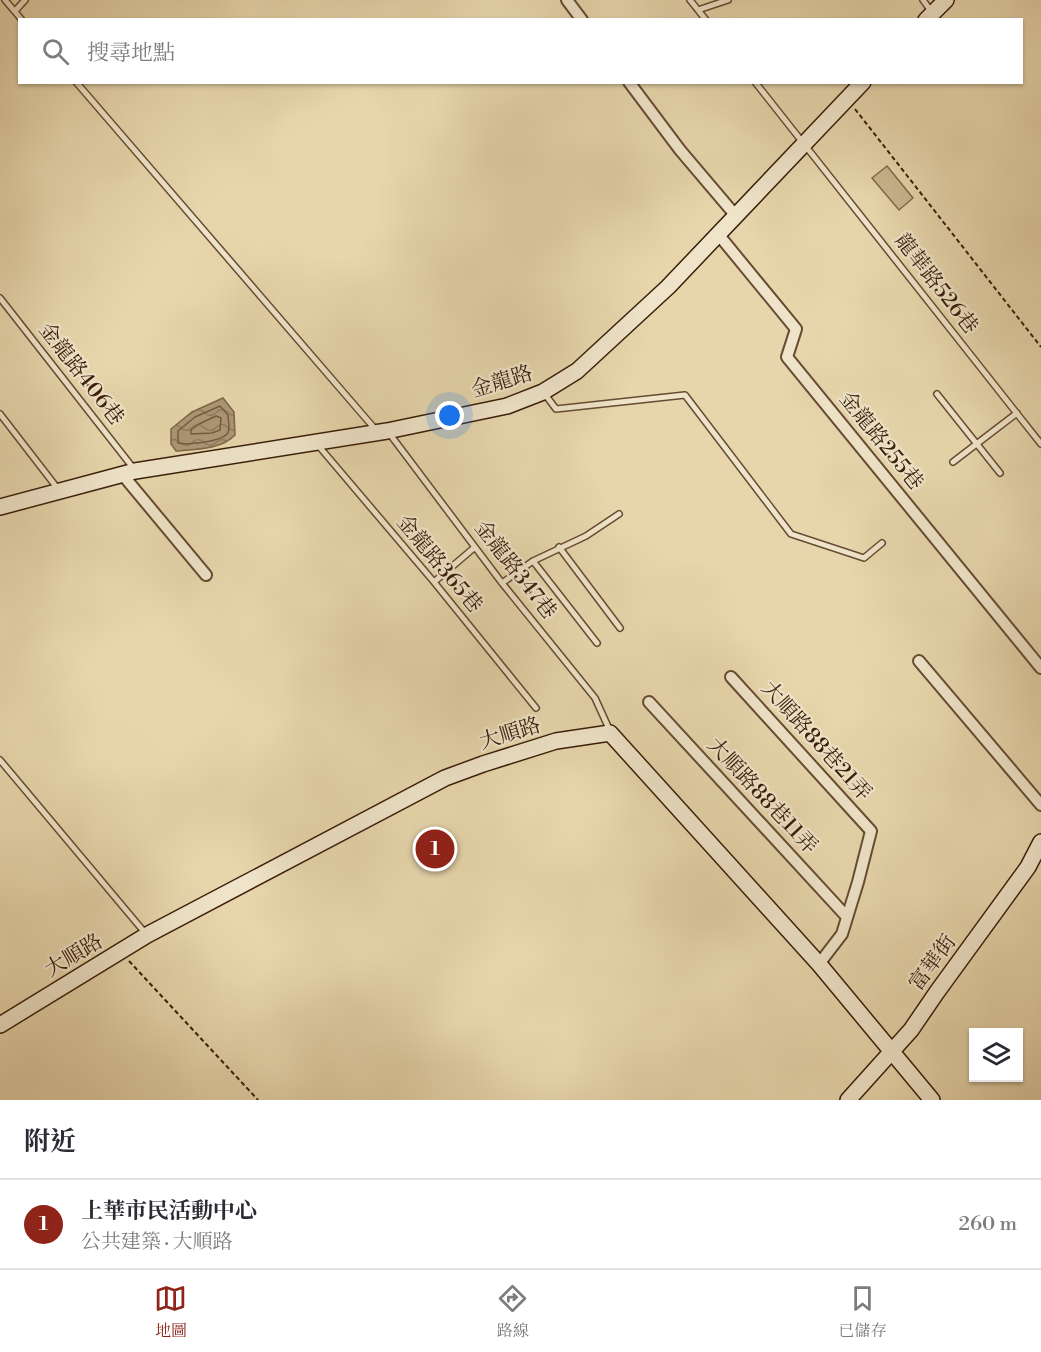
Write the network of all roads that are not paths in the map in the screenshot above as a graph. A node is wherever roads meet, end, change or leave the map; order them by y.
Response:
1 (5, 0) edge
2 (25, 0) edge
3 (567, 0) edge
4 (690, 0) edge
5 (728, 0) edge
6 (923, 0) edge
7 (946, 0) edge
8 (698, 10) junction
9 (15, 12) junction
10 (929, 16) edge
11 (20, 18) edge
12 (580, 18) edge
13 (704, 18) edge
14 (78, 84) edge
15 (630, 84) edge
16 (757, 84) edge
17 (861, 84) edge
18 (804, 145) junction
19 (736, 216) junction
20 (718, 234) junction
21 (0, 298) edge
22 (543, 392) junction
23 (937, 394) dead end
24 (1017, 413) junction
25 (0, 414) edge
26 (382, 432) junction
27 (315, 443) junction
28 (1041, 444) edge
29 (977, 445) junction
30 (952, 462) dead end
31 (129, 473) junction
32 (1000, 473) dead end
33 (59, 490) junction
34 (0, 507) edge
35 (619, 514) dead end
36 (882, 543) dead end
37 (475, 547) junction
38 (559, 547) junction
39 (533, 561) junction
40 (206, 575) dead end
41 (434, 582) junction
42 (502, 583) junction
43 (620, 628) dead end
44 (597, 643) dead end
45 (919, 661) dead end
46 (1041, 668) edge
47 (731, 676) dead end
48 (649, 702) dead end
49 (536, 708) dead end
50 (610, 733) junction
51 (0, 760) edge
52 (1041, 805) edge
53 (1041, 842) edge
54 (847, 917) junction
55 (147, 935) junction
56 (819, 964) junction
57 (0, 1025) edge
58 (890, 1052) junction
59 (848, 1100) edge
60 (932, 1100) edge

1 - 9 lane
2 - 9 lane
3 - 12 street
4 - 8 lane
5 - 8 lane
6 - 10 lane
7 - 10 street
8 - 13 lane
9 - 11 lane
14 - 26 lane, 金龍路347巷
15 - 19 street
16 - 18 lane, 龍華路526巷
17 - 18 street, 金龍路
18 - 19 street, 金龍路
18 - 24 lane, 龍華路526巷
19 - 20 street, 金龍路
20 - 22 street, 金龍路
20 - 46 street, 金龍路255巷
21 - 31 lane, 金龍路406巷
22 - 26 street, 金龍路
22 - 36 lane
23 - 29 lane
24 - 28 lane, 龍華路526巷
24 - 29 lane
25 - 33 lane
26 - 27 street, 金龍路
26 - 37 lane, 金龍路347巷
27 - 31 street, 金龍路
27 - 41 lane, 金龍路365巷
29 - 30 lane
29 - 32 lane
31 - 33 street, 金龍路
31 - 40 street
33 - 34 street, 金龍路
35 - 38 lane
37 - 41 lane
37 - 42 lane, 金龍路347巷
38 - 39 lane
38 - 43 lane
39 - 42 lane
39 - 44 lane
41 - 49 lane, 金龍路365巷
42 - 50 lane, 金龍路347巷
45 - 52 street
47 - 54 street, 大順路88巷21弄
48 - 54 street, 大順路88巷11弄
50 - 55 street, 大順路
50 - 56 street
51 - 55 lane
53 - 58 street, 富華街
54 - 56 street
55 - 57 street, 大順路
56 - 58 street
58 - 59 street, 富華街
58 - 60 street

